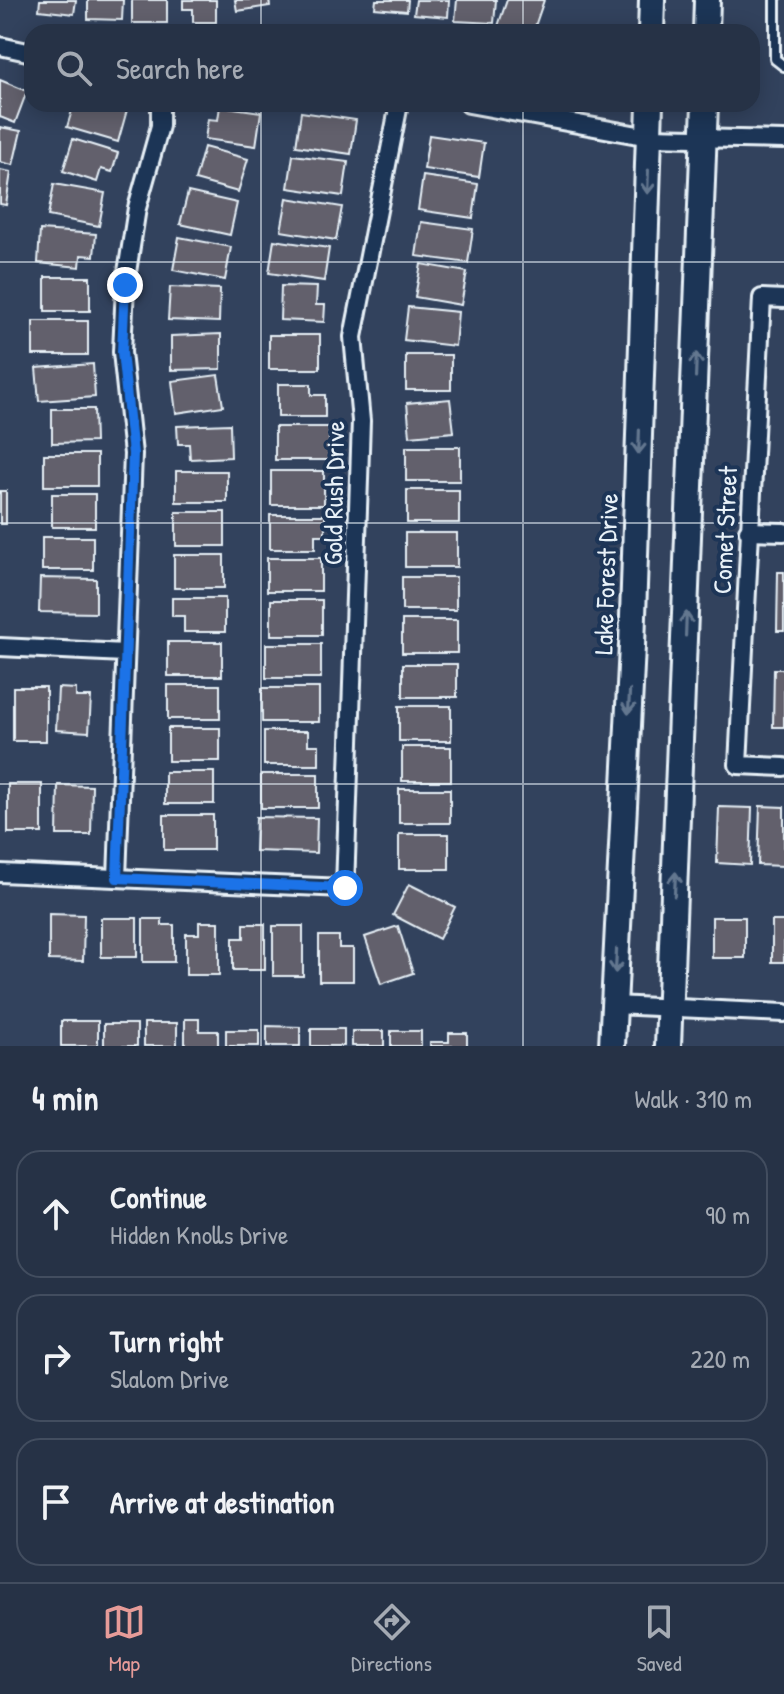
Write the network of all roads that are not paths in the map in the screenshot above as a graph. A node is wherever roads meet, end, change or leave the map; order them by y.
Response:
1 (652, 0) edge
2 (707, 0) edge
3 (775, 0) edge
4 (651, 24) edge
5 (706, 24) edge
6 (0, 46) edge
7 (24, 51) edge
8 (784, 66) edge
9 (160, 112) edge
10 (397, 112) edge
11 (527, 112) edge
12 (650, 112) edge
13 (705, 112) edge
14 (649, 137) junction
15 (704, 139) junction
16 (784, 140) edge
17 (784, 299) edge
18 (748, 531) junction
19 (784, 532) edge
20 (0, 647) edge
21 (125, 653) junction
22 (784, 767) edge
23 (0, 873) edge
24 (117, 878) junction
25 (614, 1005) junction
26 (669, 1008) junction
27 (784, 1013) edge
28 (612, 1046) edge
29 (668, 1046) edge

1 - 4 main road
2 - 5 main road
3 - 8 lane
6 - 7 street
9 - 21 street
10 - 24 street, Gold Rush Drive
11 - 14 street
12 - 14 main road, Lake Forest Drive
13 - 15 main road
14 - 15 street
14 -> 25 main road, Lake Forest Drive
15 - 16 street
26 -> 15 main road
17 - 18 street, Comet Street
18 - 19 street
18 - 22 street, Comet Street
20 - 21 street
21 - 24 street
23 - 24 street
25 - 26 street
25 - 28 main road, Lake Forest Drive
26 - 27 street
26 - 29 main road

